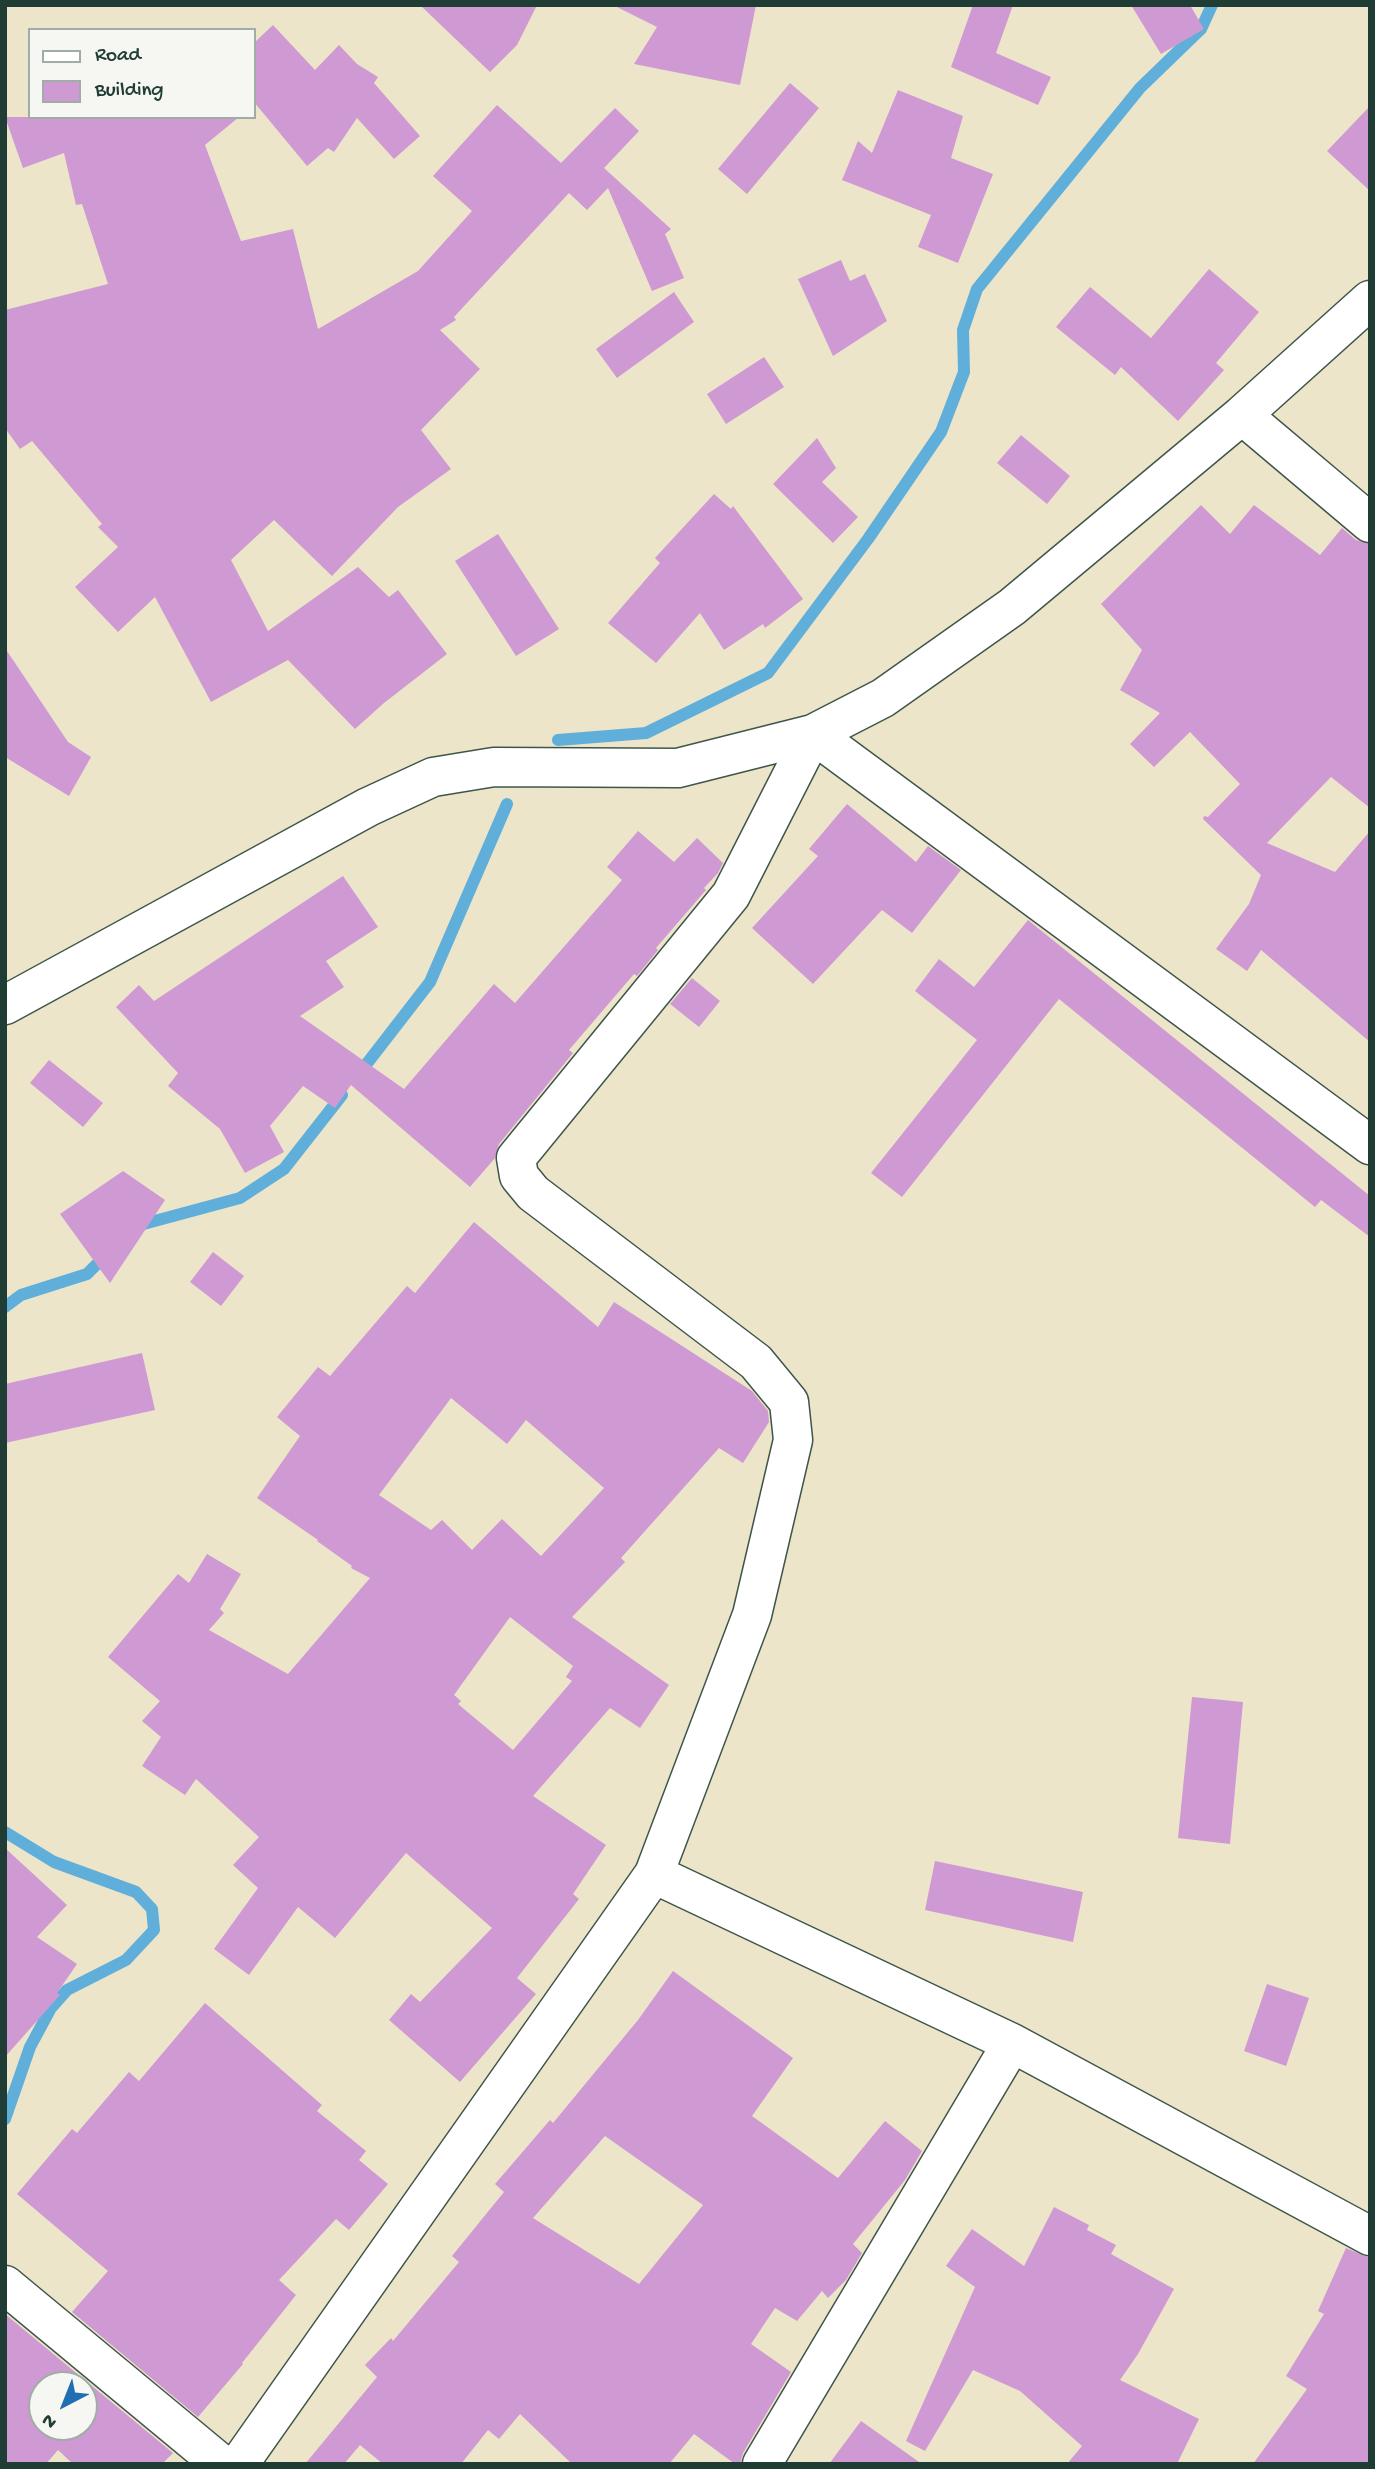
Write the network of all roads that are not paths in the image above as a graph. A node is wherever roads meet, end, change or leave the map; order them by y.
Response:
1 (1370, 300) edge
2 (1242, 415) junction
3 (1370, 523) edge
4 (813, 734) junction
5 (5, 1005) edge
6 (1370, 1145) edge
7 (654, 1874) junction
8 (1012, 2043) junction
9 (1370, 2236) edge
10 (5, 2285) edge
11 (221, 2464) edge
12 (239, 2464) edge
13 (762, 2464) edge

1 - 2 street
2 - 3 street
2 - 4 street
4 - 5 street
4 - 6 street
4 - 7 street
7 - 8 street
7 - 12 street
8 - 9 street
8 - 13 street
10 - 11 street

